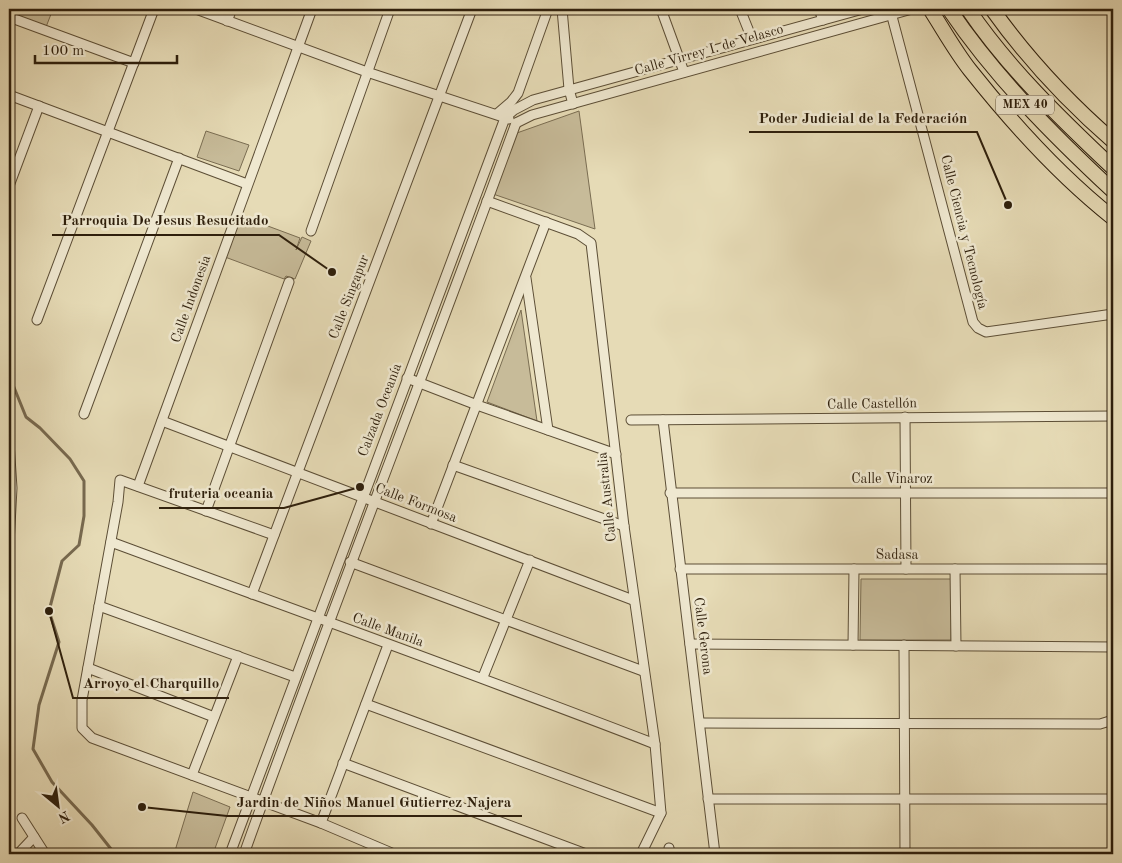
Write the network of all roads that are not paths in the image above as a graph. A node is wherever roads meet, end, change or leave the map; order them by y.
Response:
1 (154, 9) edge
2 (196, 9) edge
3 (232, 9) edge
4 (312, 9) edge
5 (390, 9) edge
6 (472, 9) edge
7 (548, 9) edge
8 (562, 9) edge
9 (661, 9) edge
10 (740, 9) edge
11 (819, 9) edge
12 (863, 9) edge
13 (912, 9) edge
14 (930, 9) edge
15 (948, 9) edge
16 (968, 9) edge
17 (992, 9) edge
18 (890, 11) edge
19 (9, 17) edge
20 (823, 20) junction
21 (227, 21) junction
22 (752, 39) junction
23 (298, 45) junction
24 (679, 59) junction
25 (134, 63) junction
26 (367, 72) junction
27 (684, 72) junction
28 (569, 89) junction
29 (9, 95) edge
30 (439, 96) junction
31 (573, 104) junction
32 (39, 106) junction
33 (501, 116) junction
34 (516, 123) junction
35 (109, 132) junction
36 (1113, 141) edge
37 (179, 158) junction
38 (1113, 168) edge
39 (247, 184) junction
40 (9, 186) edge
41 (1113, 191) edge
42 (487, 201) junction
43 (1107, 208) edge
44 (1113, 218) edge
45 (546, 222) junction
46 (311, 231) dead end
47 (526, 278) junction
48 (289, 282) dead end
49 (1113, 314) edge
50 (38, 320) dead end
51 (407, 378) junction
52 (420, 382) junction
53 (477, 405) junction
54 (84, 414) dead end
55 (1113, 416) edge
56 (905, 417) junction
57 (631, 420) dead end
58 (663, 420) junction
59 (162, 421) junction
60 (548, 430) junction
61 (9, 442) edge
62 (229, 446) junction
63 (616, 454) junction
64 (453, 465) junction
65 (298, 472) junction
66 (138, 486) junction
67 (11, 489) edge
68 (905, 492) junction
69 (670, 493) junction
70 (1113, 493) edge
71 (362, 497) junction
72 (374, 500) junction
73 (206, 510) junction
74 (431, 524) junction
75 (624, 526) junction
76 (274, 535) junction
77 (111, 542) junction
78 (9, 544) edge
79 (530, 560) junction
80 (350, 562) junction
81 (680, 569) junction
82 (854, 569) junction
83 (906, 569) junction
84 (955, 569) junction
85 (1113, 569) edge
86 (252, 594) junction
87 (633, 600) junction
88 (99, 606) junction
89 (317, 619) junction
90 (508, 619) junction
91 (329, 623) junction
92 (690, 644) junction
93 (388, 645) junction
94 (853, 645) junction
95 (904, 645) junction
96 (956, 646) junction
97 (1113, 647) edge
98 (238, 656) junction
99 (88, 668) junction
100 (643, 671) junction
101 (295, 677) junction
102 (483, 677) junction
103 (366, 704) junction
104 (214, 717) junction
105 (1113, 720) edge
106 (700, 723) junction
107 (904, 723) junction
108 (1100, 724) junction
109 (1113, 728) edge
110 (655, 744) junction
111 (343, 763) junction
112 (192, 775) junction
113 (251, 797) junction
114 (708, 798) junction
115 (905, 799) junction
116 (1113, 799) edge
117 (263, 802) junction
118 (662, 813) junction
119 (22, 818) dead end
120 (321, 823) junction
121 (34, 837) junction
122 (18, 854) edge
123 (45, 854) edge
124 (230, 854) edge
125 (244, 854) edge
126 (394, 854) edge
127 (586, 854) edge
128 (641, 854) edge
129 (715, 854) edge
130 (906, 854) edge

1 - 25 street
2 - 21 street
3 - 21 street
4 - 23 street, Calle Indonesia
5 - 26 street
6 - 30 street, Calle Singapur
7 - 33 street, Calzada Oceanía
8 - 28 street
9 - 24 street
10 - 22 street
11 - 20 street
12 - 20 street, Calle Virrey I. de Velasco
13 - 18 street, Calle Virrey I. de Velasco
14 - 43 highway
15 - 41 highway, MEX 40
16 - 38 highway, MEX 40
17 - 36 highway
18 - 27 street, Calle Virrey I. de Velasco
18 - 49 street, Calle Ciencia y Tecnología
19 - 25 street
20 - 22 street, Calle Virrey I. de Velasco
21 - 23 street
22 - 24 street, Calle Virrey I. de Velasco
23 - 26 street
23 - 39 street, Calle Indonesia
24 - 27 street
24 - 28 street, Calle Virrey I. de Velasco
25 - 35 street
26 - 30 street
26 - 46 street
27 - 31 street, Calle Virrey I. de Velasco
28 - 31 street
28 - 33 street, Calle Virrey I. de Velasco
29 - 32 street
30 - 33 street
30 - 65 street, Calle Singapur
31 - 34 street, Calle Virrey I. de Velasco
32 - 35 street
32 - 40 street
33 - 34 street
33 - 51 street, Calzada Oceanía
34 - 42 street, Calzada Oceanía
35 - 37 street
35 - 50 street
37 - 39 street
37 - 54 street
39 - 59 street, Calle Indonesia
42 - 45 street, Calle Australia
42 - 52 street, Calzada Oceanía
43 - 44 highway
45 - 47 street
45 - 63 street, Calle Australia
47 - 53 street
47 - 60 street
48 - 62 street
51 - 52 street
51 - 71 street, Calzada Oceanía
52 - 53 street
52 - 72 street, Calzada Oceanía
53 - 60 street
53 - 64 street
55 - 56 street, Calle Castellón
56 - 58 street, Calle Castellón
56 - 68 street
57 - 58 street, Calle Castellón
58 - 69 street, Calle Gerona
59 - 62 street, Calle Formosa
59 - 66 street, Calle Indonesia
60 - 63 street
61 - 67 street
62 - 65 street, Calle Formosa
62 - 73 street
63 - 75 street, Calle Australia
64 - 74 street
64 - 75 street
65 - 71 street, Calle Formosa
65 - 76 street, Calle Singapur
66 - 73 street
66 - 77 street
67 - 78 street
68 - 69 street, Calle Vinaroz
68 - 70 street, Calle Vinaroz
68 - 83 street
69 - 81 street, Calle Gerona
71 - 72 street, Calle Formosa
71 - 89 street, Calzada Oceanía
72 - 74 street, Calle Formosa
72 - 80 street, Calzada Oceanía
73 - 76 street
74 - 79 street, Calle Formosa
75 - 87 street, Calle Australia
76 - 86 street, Calle Singapur
77 - 86 street, Calle Manila
77 - 88 street
79 - 87 street, Calle Formosa
79 - 90 street
80 - 90 street
80 - 91 street, Calzada Oceanía
81 - 82 street, Sadasa
81 - 92 street, Calle Gerona
82 - 83 street, Sadasa
82 - 94 street
83 - 84 street, Sadasa
84 - 85 street, Sadasa
84 - 96 street
86 - 89 street, Calle Manila
87 - 100 street, Calle Australia
88 - 98 street
88 - 99 street
89 - 91 street, Calle Manila
89 - 101 street, Calzada Oceanía
90 - 100 street
90 - 102 street
91 - 93 street, Calle Manila
91 - 117 street, Calzada Oceanía
92 - 94 street
92 - 106 street, Calle Gerona
93 - 102 street, Calle Manila
93 - 103 street
94 - 95 street
95 - 96 street
95 - 107 street
96 - 97 street
98 - 101 street
98 - 104 street
99 - 104 street
99 - 112 street
100 - 110 street, Calle Australia
101 - 113 street, Calzada Oceanía
102 - 110 street, Calle Manila
103 - 111 street
103 - 118 street
104 - 112 street
105 - 108 street
106 - 107 street
106 - 114 street, Calle Gerona
107 - 108 street
107 - 115 street
108 - 109 street
110 - 118 street, Calle Australia
111 - 120 street
111 - 127 street
112 - 113 street
113 - 117 street
113 - 124 street, Calzada Oceanía
114 - 115 street
114 - 129 street, Calle Gerona
115 - 116 street
115 - 130 street
117 - 120 street
117 - 125 street, Calzada Oceanía
118 - 128 street
119 - 121 street
120 - 126 street
121 - 122 street
121 - 123 street

